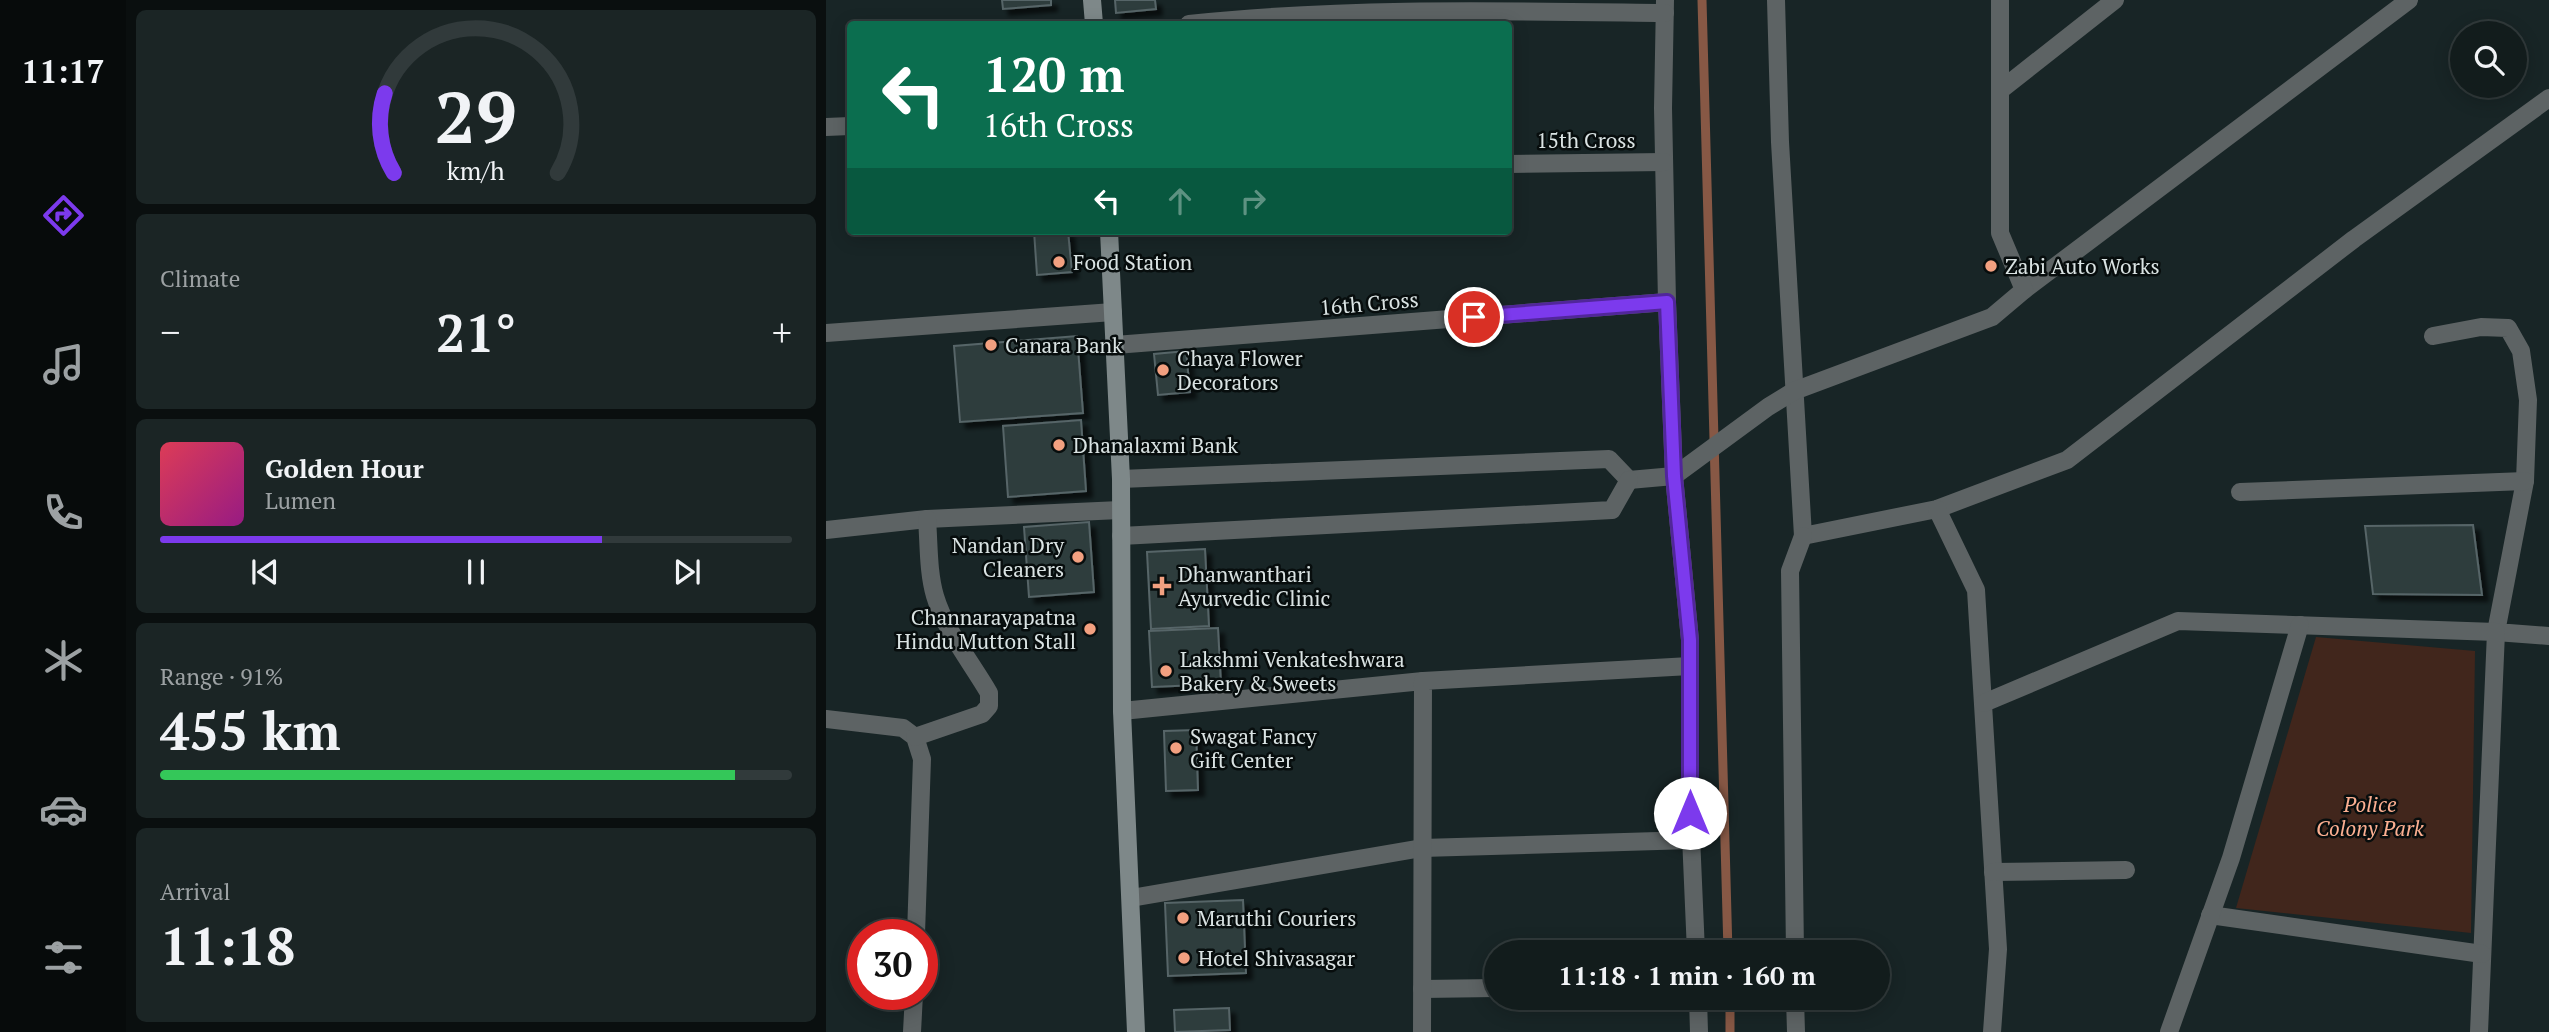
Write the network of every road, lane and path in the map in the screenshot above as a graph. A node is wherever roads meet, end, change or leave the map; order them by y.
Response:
1 (1091, 0) edge
2 (1776, 0) edge
3 (2000, 0) edge
4 (2115, 0) edge
5 (2409, 0) edge
6 (1665, 6) edge
7 (1094, 21) edge
8 (1220, 21) edge
9 (2002, 89) junction
10 (2549, 98) edge
11 (847, 125) edge
12 (826, 127) edge
13 (1664, 162) junction
14 (1512, 163) edge
15 (1109, 235) edge
16 (2024, 290) junction
17 (1667, 302) junction
18 (1113, 312) junction
19 (826, 333) edge
20 (2432, 336) dead end
21 (1115, 345) junction
22 (1794, 391) junction
23 (1674, 476) junction
24 (1121, 479) junction
25 (1629, 480) junction
26 (2525, 481) junction
27 (2240, 492) dead end
28 (1937, 509) junction
29 (1119, 510) junction
30 (927, 519) junction
31 (826, 530) edge
32 (1121, 536) junction
33 (1803, 537) junction
34 (2300, 625) junction
35 (2496, 632) junction
36 (2549, 636) edge
37 (1690, 666) junction
38 (1423, 681) junction
39 (1984, 703) junction
40 (1122, 711) junction
41 (826, 719) edge
42 (915, 737) junction
43 (1691, 840) junction
44 (1422, 848) junction
45 (2126, 870) dead end
46 (1993, 872) junction
47 (1130, 898) junction
48 (2210, 915) junction
49 (917, 919) edge
50 (1695, 940) edge
51 (1795, 940) edge
52 (2482, 954) junction
53 (1484, 988) edge
54 (1422, 989) junction
55 (913, 1010) edge
56 (1698, 1010) edge
57 (1795, 1010) edge
58 (912, 1032) edge
59 (1136, 1032) edge
60 (1422, 1032) edge
61 (1699, 1032) edge
62 (1796, 1032) edge
63 (1992, 1032) edge
64 (2169, 1032) edge
65 (2479, 1032) edge

1 - 7 street
2 - 22 street
3 - 9 street
4 - 9 street
5 - 16 street
6 - 8 street
6 - 13 street
9 - 16 street
10 - 28 street
11 - 12 street
13 - 14 street, 15th Cross
13 - 17 street
15 - 18 street
16 - 22 street
17 - 21 street, 16th Cross
17 - 23 street
18 - 19 street
18 - 21 street
20 - 26 street
21 - 24 street
22 - 23 street
22 - 33 street
23 - 25 street
23 - 37 street
24 - 25 street
24 - 29 street
25 - 32 street
26 - 27 street
26 - 35 street
28 - 33 street
28 - 39 street
29 - 30 street
29 - 32 street
30 - 31 street
30 - 42 street
32 - 40 street
33 - 51 street
34 - 35 street
34 - 39 street
34 - 48 street
35 - 36 street
35 - 52 street
37 - 38 street
37 - 43 street
38 - 40 street
38 - 44 street
39 - 46 street
40 - 47 street
41 - 42 street
42 - 49 street
43 - 44 street
43 - 50 street
44 - 47 street
44 - 54 street
45 - 46 street
46 - 63 street
47 - 59 street
48 - 52 street
48 - 64 street
52 - 65 street
53 - 54 street
54 - 60 street
55 - 58 street
56 - 61 street
57 - 62 street

